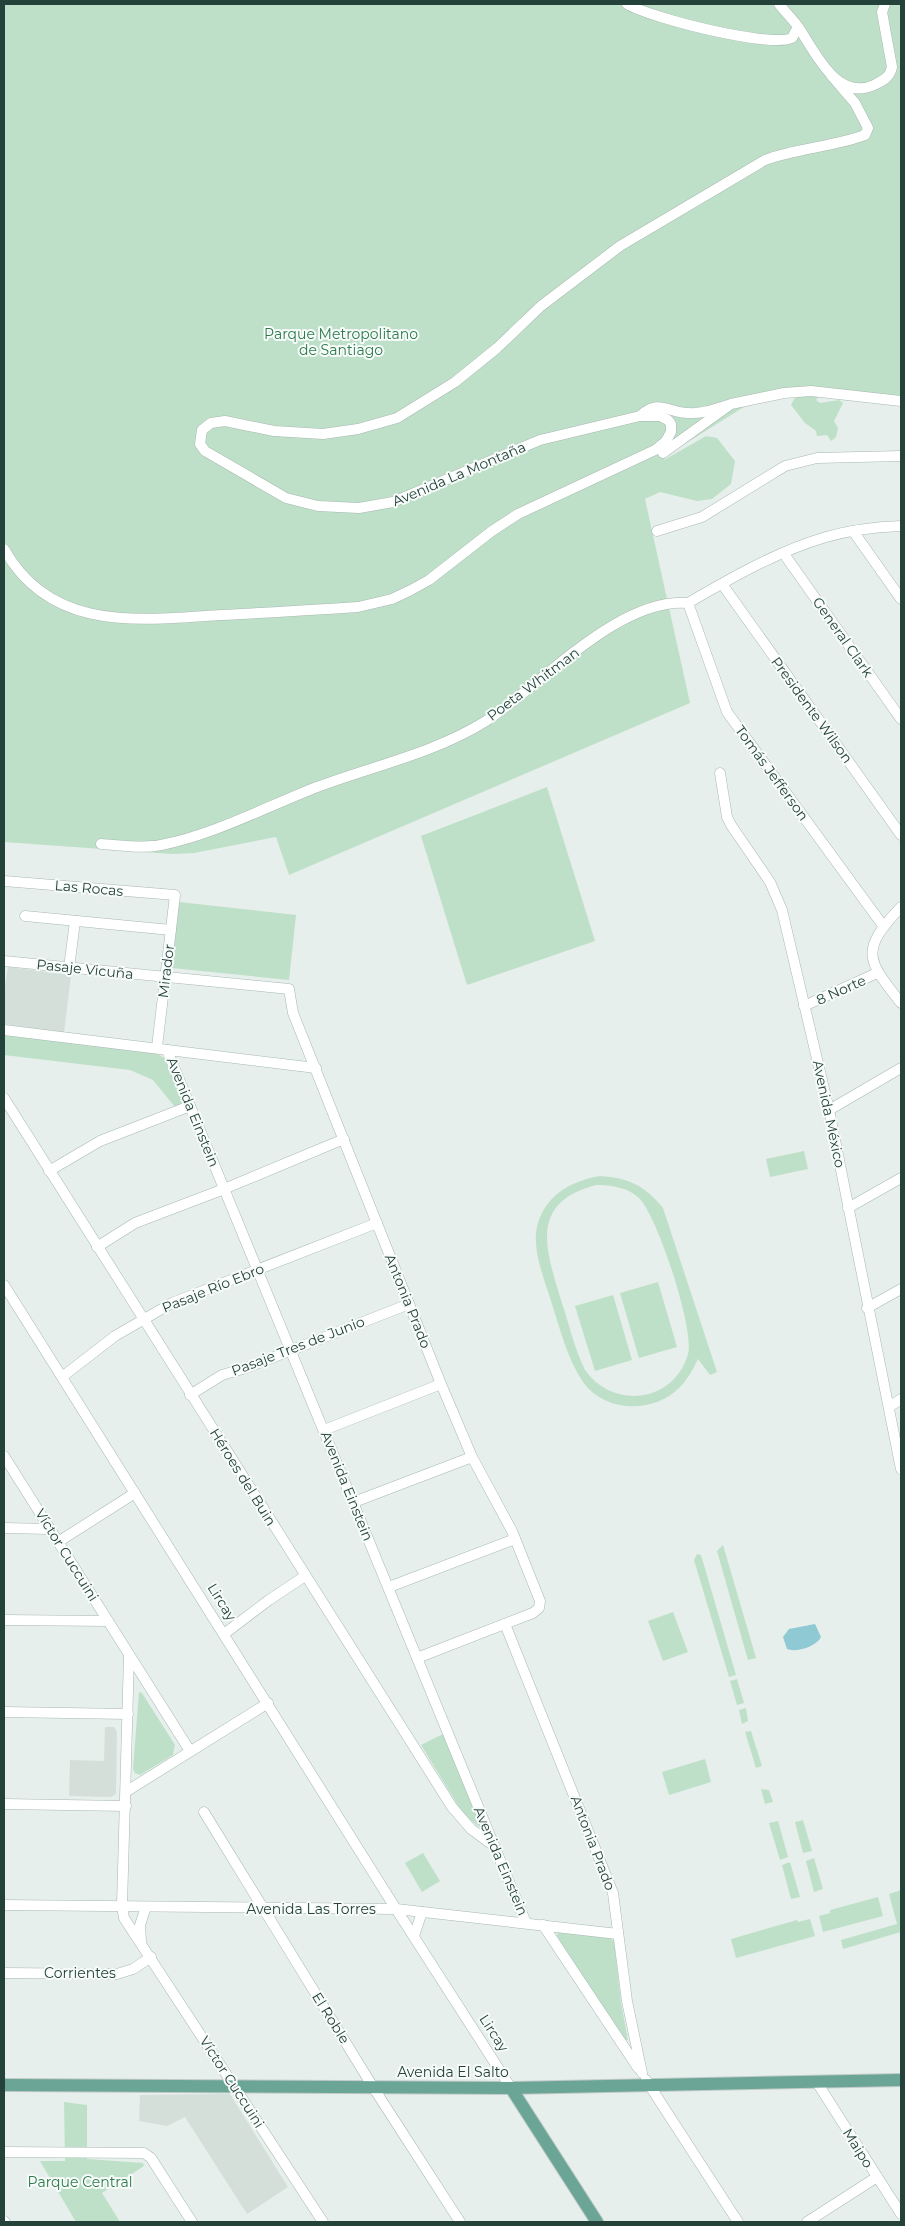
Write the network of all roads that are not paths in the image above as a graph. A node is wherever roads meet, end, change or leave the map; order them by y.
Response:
1 (627, 4) edge
2 (779, 4) edge
3 (885, 4) edge
4 (798, 27) junction
5 (828, 71) junction
6 (901, 401) edge
7 (728, 406) junction
8 (640, 416) junction
9 (663, 453) dead end
10 (901, 456) edge
11 (901, 526) edge
12 (658, 531) dead end
13 (853, 531) junction
14 (4, 549) edge
15 (784, 554) junction
16 (722, 584) junction
17 (901, 599) edge
18 (688, 603) junction
19 (901, 719) edge
20 (720, 773) dead end
21 (901, 835) edge
22 (101, 844) dead end
23 (4, 881) edge
24 (175, 895) joint
25 (901, 907) edge
26 (25, 916) dead end
27 (75, 921) junction
28 (884, 927) junction
29 (171, 930) junction
30 (4, 961) edge
31 (69, 968) junction
32 (877, 973) junction
33 (166, 977) junction
34 (289, 989) joint
35 (901, 1003) edge
36 (804, 1006) junction
37 (4, 1030) edge
38 (156, 1047) junction
39 (167, 1050) junction
40 (316, 1068) junction
41 (901, 1068) edge
42 (4, 1098) edge
43 (190, 1106) junction
44 (829, 1110) junction
45 (344, 1140) junction
46 (49, 1171) junction
47 (901, 1178) edge
48 (224, 1189) junction
49 (848, 1208) junction
50 (377, 1223) junction
51 (97, 1246) junction
52 (258, 1269) junction
53 (4, 1285) edge
54 (901, 1289) edge
55 (409, 1304) junction
56 (867, 1308) junction
57 (143, 1319) junction
58 (291, 1350) junction
59 (62, 1377) junction
60 (441, 1384) junction
61 (190, 1395) junction
62 (901, 1399) edge
63 (889, 1407) junction
64 (324, 1430) junction
65 (4, 1456) edge
66 (472, 1456) junction
67 (901, 1469) edge
68 (135, 1493) junction
69 (354, 1502) junction
70 (4, 1528) edge
71 (50, 1529) junction
72 (515, 1539) junction
73 (58, 1542) junction
74 (305, 1576) junction
75 (389, 1587) junction
76 (4, 1620) edge
77 (108, 1621) junction
78 (505, 1624) junction
79 (224, 1634) junction
80 (129, 1655) junction
81 (418, 1658) junction
82 (268, 1703) junction
83 (4, 1712) edge
84 (128, 1714) junction
85 (190, 1752) junction
86 (126, 1791) junction
87 (4, 1804) edge
88 (126, 1806) junction
89 (204, 1812) dead end
90 (494, 1846) junction
91 (4, 1905) edge
92 (122, 1906) junction
93 (146, 1907) junction
94 (264, 1909) junction
95 (396, 1909) junction
96 (422, 1912) junction
97 (526, 1923) junction
98 (543, 1925) junction
99 (618, 1934) junction
100 (414, 1936) junction
101 (141, 1942) junction
102 (151, 1957) junction
103 (4, 1973) edge
104 (642, 2073) junction
105 (901, 2080) edge
106 (816, 2081) junction
107 (649, 2084) junction
108 (4, 2085) edge
109 (236, 2087) junction
110 (373, 2087) junction
111 (511, 2088) junction
112 (4, 2152) edge
113 (877, 2177) junction
114 (901, 2214) edge
115 (823, 2218) edge
116 (192, 2222) edge
117 (322, 2222) edge
118 (460, 2222) edge
119 (598, 2222) edge
120 (738, 2222) edge
121 (807, 2222) edge

1 - 4 street
2 - 4 street
3 - 5 street
4 - 5 street
5 - 8 street, Avenida La Montaña
6 - 7 street
7 - 8 street
7 - 9 street
8 - 14 street, Avenida La Montaña
10 - 12 street
11 - 13 street, Poeta Whitman
13 - 15 street, Poeta Whitman
13 - 17 street
15 - 16 street, Poeta Whitman
15 - 19 street, General Clark
16 - 18 street, Poeta Whitman
16 - 21 street, Presidente Wilson
18 - 22 street, Poeta Whitman
18 - 28 street, Tomás Jefferson
20 - 36 street, Avenida México
23 - 24 street, Las Rocas
24 - 29 street, Mirador
25 - 28 street
26 - 27 street
27 - 29 street
27 - 31 street
28 - 32 street
29 - 33 street, Mirador
30 - 31 street, Pasaje Vicuña
31 - 33 street, Pasaje Vicuña
32 - 35 street
32 - 36 street, 8 Norte
33 - 34 street, Pasaje Vicuña
33 - 38 street, Mirador
34 - 40 street, Antonia Prado
36 - 44 street, Avenida México
37 - 38 street, Avenida Einstein
38 - 39 street, Avenida Einstein
39 - 40 street, Avenida Einstein
39 - 43 street, Avenida Einstein
40 - 45 street, Antonia Prado
41 - 44 street
42 - 46 street, Héroes del Buin
43 - 46 street
43 - 48 street, Avenida Einstein
44 - 49 street, Avenida México
45 - 48 street
45 - 50 street, Antonia Prado
46 - 51 street, Héroes del Buin
47 - 49 street
48 - 51 street
48 - 52 street, Avenida Einstein
49 - 56 street, Avenida México
50 - 52 street, Pasaje Río Ebro
50 - 55 street, Antonia Prado
51 - 57 street, Héroes del Buin
52 - 57 street, Pasaje Río Ebro
52 - 58 street, Avenida Einstein
53 - 59 street, Lircay
54 - 56 street
55 - 58 street, Pasaje Tres de Junio
55 - 60 street, Antonia Prado
56 - 63 street, Avenida México
57 - 59 street, Pasaje Río Ebro
57 - 61 street, Héroes del Buin
58 - 61 street, Pasaje Tres de Junio
58 - 64 street, Avenida Einstein
59 - 68 street, Lircay
60 - 64 street
60 - 66 street, Antonia Prado
61 - 74 street, Héroes del Buin
62 - 63 street
63 - 67 street, Avenida México
64 - 69 street, Avenida Einstein
65 - 71 street, Víctor Cuccuini
66 - 69 street
66 - 72 street, Antonia Prado
68 - 73 street
68 - 79 street, Lircay
69 - 75 street, Avenida Einstein
70 - 71 street
71 - 73 street, Víctor Cuccuini
72 - 75 street
72 - 78 street, Antonia Prado
73 - 77 street, Víctor Cuccuini
74 - 79 street
74 - 90 street, Héroes del Buin
75 - 81 street, Avenida Einstein
76 - 77 street
77 - 80 street, Víctor Cuccuini
78 - 81 street
78 - 99 street, Antonia Prado
79 - 82 street, Lircay
80 - 84 street, Víctor Cuccuini
80 - 85 street, Víctor Cuccuini
81 - 90 street, Avenida Einstein
82 - 85 street
82 - 95 street, Lircay
83 - 84 street
84 - 86 street, Víctor Cuccuini
85 - 86 street
86 - 88 street, Víctor Cuccuini
87 - 88 street
88 - 92 street, Víctor Cuccuini
89 - 94 street, El Roble
90 - 97 street, Avenida Einstein
91 - 92 street, Avenida Las Torres
92 - 93 street, Avenida Las Torres
92 - 101 street, Víctor Cuccuini
93 - 94 street, Avenida Las Torres
93 - 101 street
94 - 95 street, Avenida Las Torres
94 - 110 street, El Roble
95 - 96 street, Avenida Las Torres
95 - 100 street, Lircay
96 - 97 street, Avenida Las Torres
96 - 100 street
97 - 98 street, Avenida Las Torres
98 - 99 street, Avenida Las Torres
98 - 104 street, Avenida Einstein
99 - 104 street, Antonia Prado
100 - 111 street, Lircay
101 - 102 street, Víctor Cuccuini
102 - 103 street, Corrientes
102 - 109 street, Víctor Cuccuini
104 - 107 street, Avenida Einstein
105 - 106 main road, Avenida El Salto
106 - 107 main road, Avenida El Salto
106 - 113 street, Maipo
107 - 111 main road, Avenida El Salto
107 - 120 street, Avenida Einstein
108 - 109 main road, Avenida El Salto
109 - 110 main road, Avenida El Salto
109 - 117 street, Víctor Cuccuini
110 - 111 main road, Avenida El Salto
110 - 118 street, El Roble
111 - 119 main road, Lircay
112 - 116 street
113 - 114 street, Maipo
113 - 115 street
115 - 121 street

